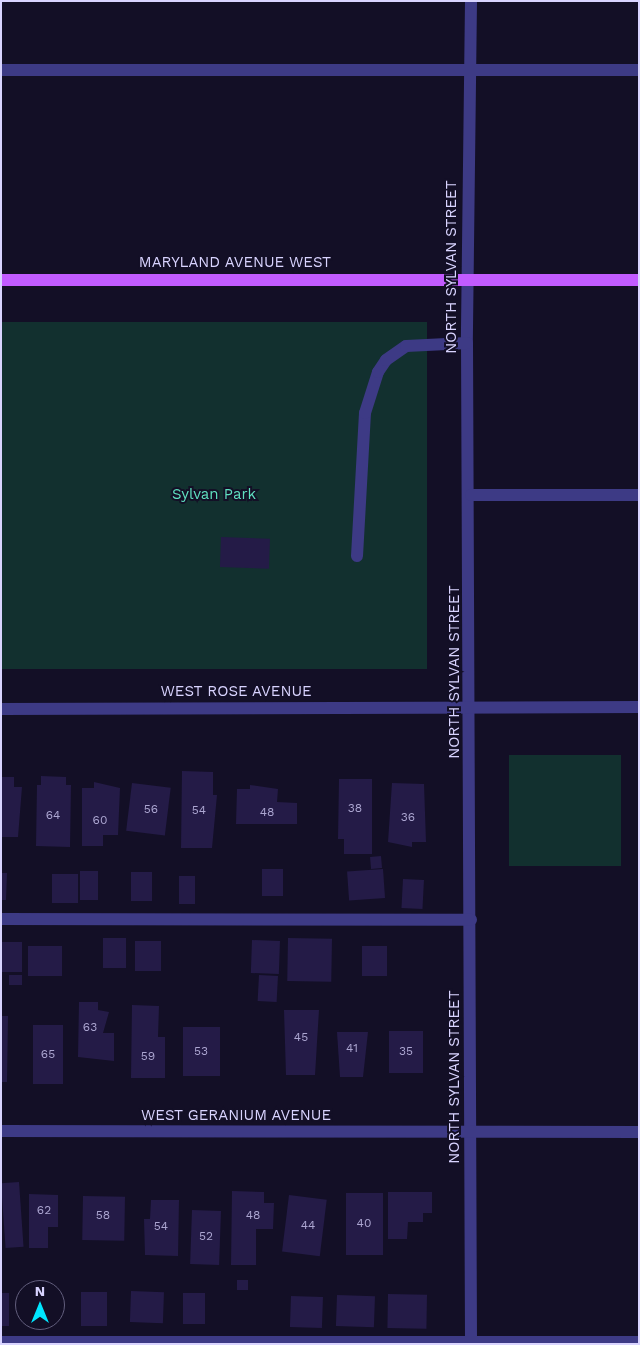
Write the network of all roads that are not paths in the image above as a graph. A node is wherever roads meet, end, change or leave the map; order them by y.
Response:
1 (471, 1) edge
2 (1, 70) edge
3 (639, 70) edge
4 (471, 71) junction
5 (468, 279) junction
6 (1, 280) edge
7 (639, 280) edge
8 (468, 343) junction
9 (472, 495) junction
10 (639, 495) edge
11 (357, 556) dead end
12 (639, 707) edge
13 (472, 708) junction
14 (1, 709) edge
15 (1, 919) edge
16 (472, 920) junction
17 (1, 1132) edge
18 (472, 1132) junction
19 (639, 1132) edge
20 (1, 1342) edge
21 (639, 1342) edge
22 (472, 1343) edge

1 - 4 street, NORTH SYLVAN STREET
2 - 4 street
3 - 4 street
4 - 5 street, NORTH SYLVAN STREET
5 - 6 main road, MARYLAND AVENUE WEST
5 - 7 main road, MARYLAND AVENUE WEST
5 - 8 street, NORTH SYLVAN STREET
8 - 9 street, NORTH SYLVAN STREET
8 - 11 street
9 - 10 street
9 - 13 street, NORTH SYLVAN STREET
12 - 13 street, WEST ROSE AVENUE
13 - 14 street, WEST ROSE AVENUE
13 - 16 street, NORTH SYLVAN STREET
15 - 16 street
16 - 18 street, NORTH SYLVAN STREET
17 - 18 street, WEST GERANIUM AVENUE
18 - 19 street, WEST GERANIUM AVENUE
18 - 22 street, NORTH SYLVAN STREET
20 - 22 street
21 - 22 street

